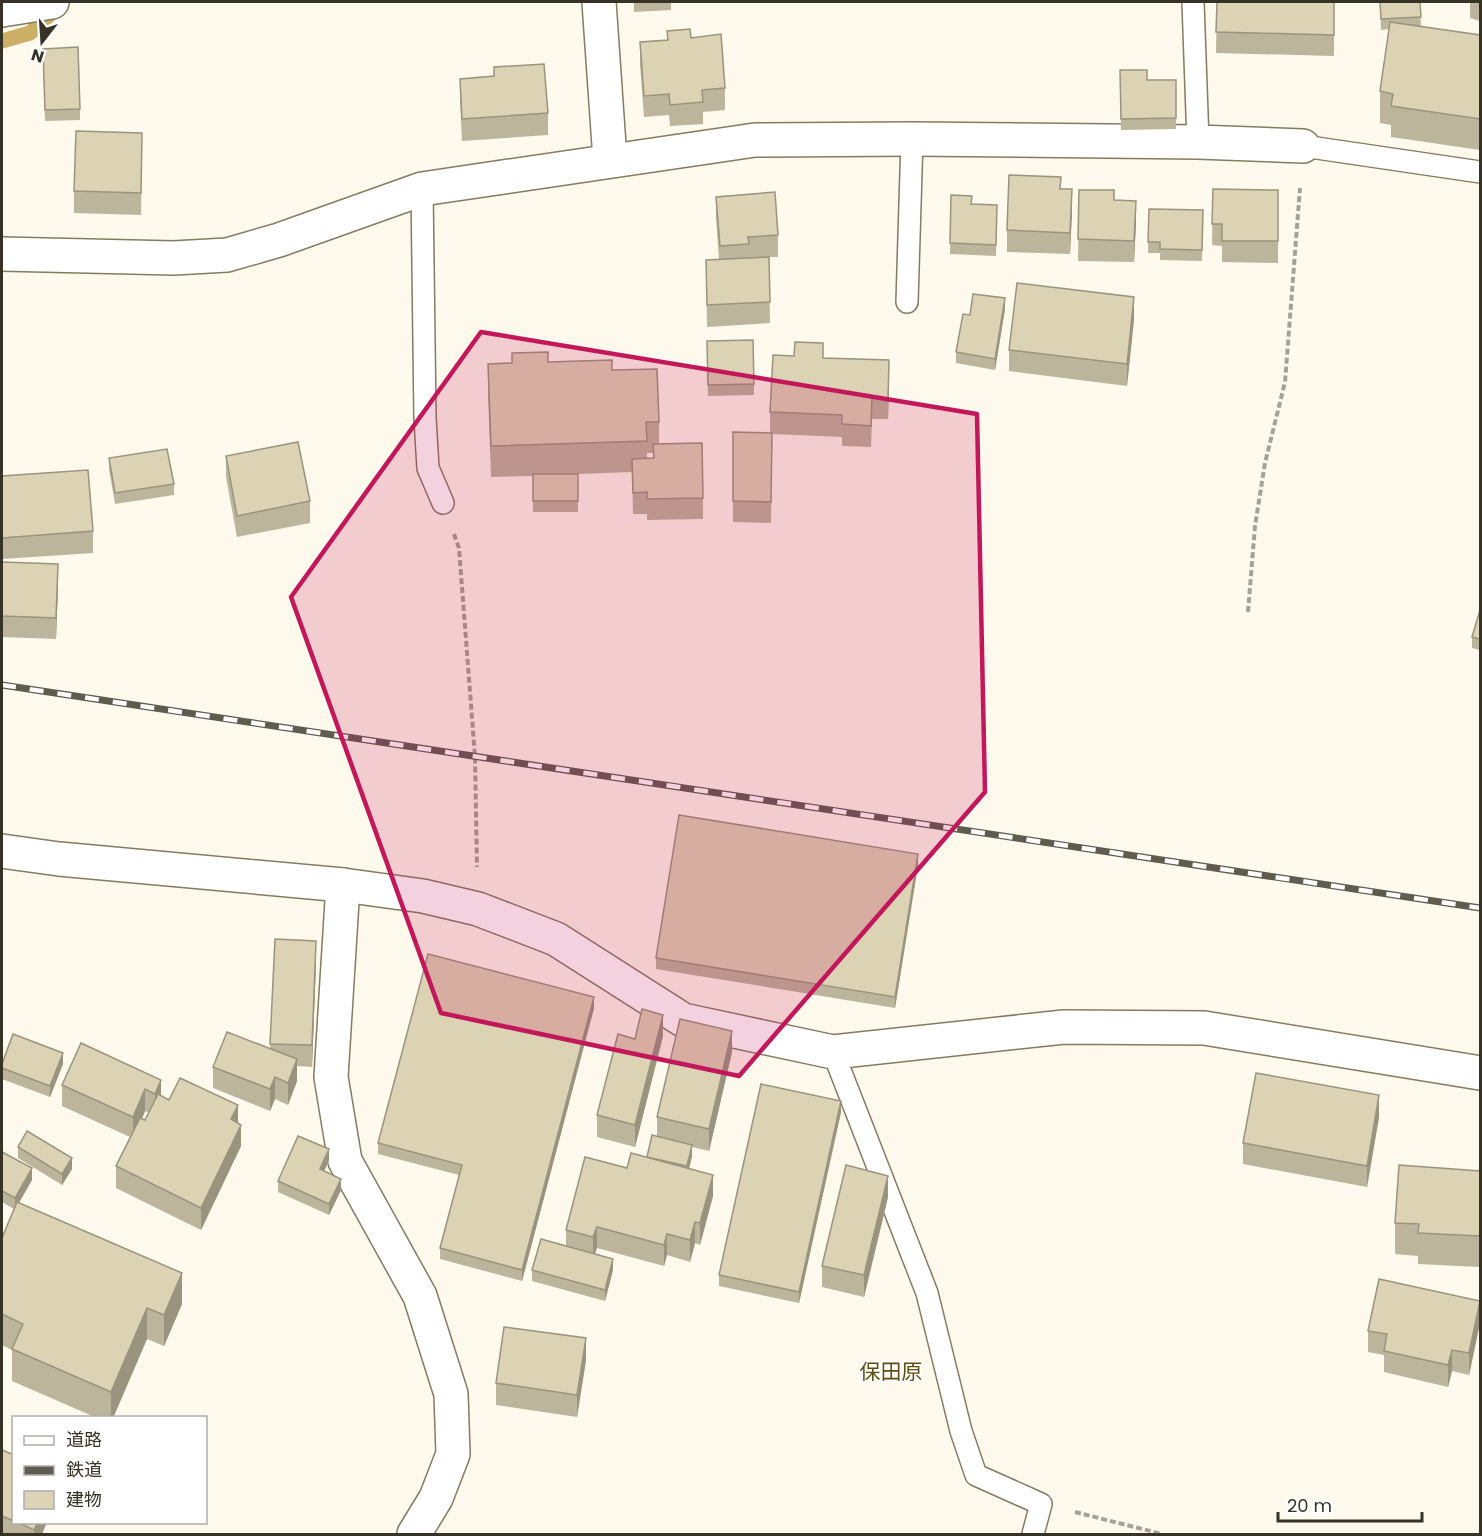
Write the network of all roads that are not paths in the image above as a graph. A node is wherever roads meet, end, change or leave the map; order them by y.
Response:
1 (52, 2) edge
2 (599, 2) edge
3 (1193, 2) edge
4 (2, 10) edge
5 (912, 139) junction
6 (1198, 142) junction
7 (1303, 146) joint
8 (610, 160) junction
9 (1480, 172) edge
10 (422, 189) junction
11 (2, 254) edge
12 (907, 302) dead end
13 (443, 503) road end
14 (2, 851) edge
15 (344, 885) junction
16 (833, 1052) junction
17 (1480, 1073) edge
18 (414, 1534) edge
19 (1033, 1534) edge

1 - 4 street
2 - 8 street
3 - 6 lane
5 - 6 street
5 - 8 street
5 - 12 lane
6 - 7 street
7 - 9 lane
8 - 10 street
10 - 11 street
10 - 13 lane
14 - 15 street
15 - 16 street
15 - 18 street
16 - 17 street
16 - 19 lane

